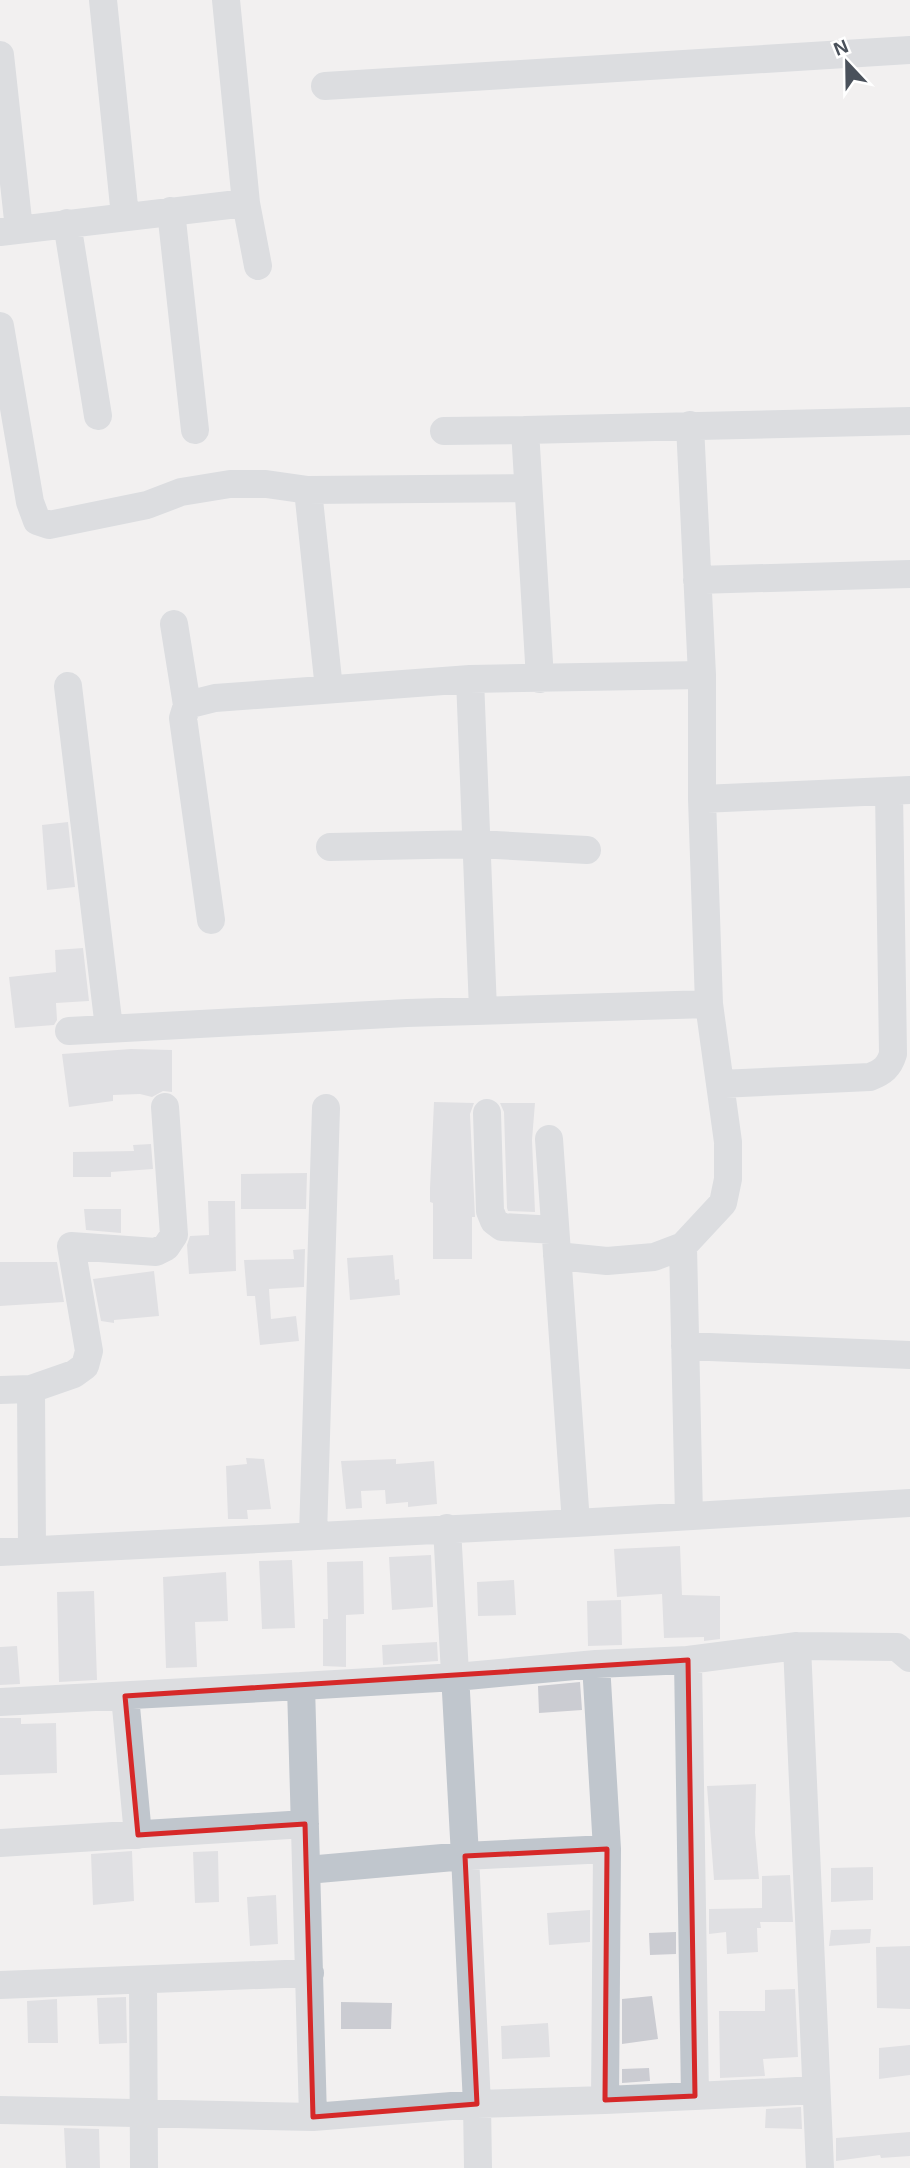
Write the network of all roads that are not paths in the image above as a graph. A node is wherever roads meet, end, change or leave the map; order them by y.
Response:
1 (103, 0) edge
2 (226, 0) edge
3 (910, 50) edge
4 (0, 55) edge
5 (325, 86) dead end
6 (246, 203) junction
7 (172, 211) junction
8 (125, 216) junction
9 (67, 223) junction
10 (9, 231) edge
11 (258, 266) dead end
12 (0, 327) edge
13 (98, 416) dead end
14 (910, 421) edge
15 (690, 425) junction
16 (195, 430) dead end
17 (525, 430) junction
18 (444, 431) dead end
19 (528, 488) junction
20 (308, 490) junction
21 (910, 574) edge
22 (697, 580) junction
23 (174, 624) dead end
24 (702, 675) junction
25 (470, 679) junction
26 (540, 679) junction
27 (68, 686) dead end
28 (330, 689) junction
29 (187, 705) junction
30 (899, 791) edge
31 (702, 799) junction
32 (477, 844) junction
33 (330, 847) dead end
34 (587, 850) dead end
35 (211, 920) dead end
36 (709, 1004) junction
37 (483, 1010) junction
38 (110, 1028) junction
39 (69, 1031) dead end
40 (720, 1084) junction
41 (165, 1107) dead end
42 (326, 1108) dead end
43 (487, 1113) dead end
44 (549, 1139) dead end
45 (556, 1243) junction
46 (683, 1246) junction
47 (685, 1346) junction
48 (910, 1355) edge
49 (32, 1389) junction
50 (0, 1390) edge
51 (910, 1503) edge
52 (689, 1516) junction
53 (576, 1523) junction
54 (447, 1528) junction
55 (313, 1535) junction
56 (32, 1550) junction
57 (0, 1552) edge
58 (797, 1646) junction
59 (910, 1658) edge
60 (688, 1660) junction
61 (596, 1664) junction
62 (456, 1677) junction
63 (301, 1686) junction
64 (125, 1696) junction
65 (0, 1702) edge
66 (305, 1824) junction
67 (138, 1835) junction
68 (0, 1843) edge
69 (607, 1849) junction
70 (466, 1856) junction
71 (307, 1870) junction
72 (310, 1973) junction
73 (143, 1980) junction
74 (0, 1985) edge
75 (816, 2090) junction
76 (695, 2096) junction
77 (605, 2100) junction
78 (477, 2104) junction
79 (0, 2110) edge
80 (144, 2113) junction
81 (313, 2117) junction
82 (144, 2168) edge
83 (478, 2168) edge
84 (820, 2168) edge

1 - 8 street
2 - 6 street
3 - 5 street
4 - 10 street
6 - 7 street
6 - 11 street
7 - 8 street
7 - 16 street
8 - 9 street
9 - 10 street
9 - 13 street
12 - 20 street
14 - 15 street
15 - 17 street
15 - 22 street
17 - 18 street
17 - 19 street
19 - 20 street
19 - 26 street
20 - 28 street
21 - 22 street
22 - 24 street
23 - 29 street
24 - 26 street
24 - 31 street
25 - 26 street
25 - 28 street
25 - 32 street
27 - 38 street
28 - 29 street
29 - 35 street
30 - 31 street
30 - 40 street
31 - 36 street
32 - 33 street
32 - 34 street
32 - 37 street
36 - 37 street
36 - 40 street
37 - 38 street
38 - 39 street
40 - 46 street
41 - 49 street
42 - 55 street
43 - 45 street
44 - 45 street
45 - 46 street
45 - 53 street
46 - 47 street
47 - 48 street
47 - 52 street
49 - 50 street
49 - 56 street
51 - 52 street
52 - 53 street
53 - 54 street
54 - 55 street
54 - 62 street
55 - 56 street
56 - 57 street
58 - 59 street
58 - 60 street
58 - 75 street
60 - 61 street
60 - 76 street
61 - 62 street
61 - 69 street
62 - 63 street
62 - 70 street
63 - 64 street
63 - 66 street
64 - 65 street
64 - 67 street
66 - 67 street
66 - 71 street
67 - 68 street
69 - 70 street
69 - 77 street
70 - 71 street
70 - 78 street
71 - 72 street
72 - 73 street
72 - 81 street
73 - 74 street
73 - 80 street
75 - 76 street
75 - 84 street
76 - 77 street
77 - 78 street
78 - 81 street
78 - 83 street
79 - 80 street
80 - 81 street
80 - 82 street

